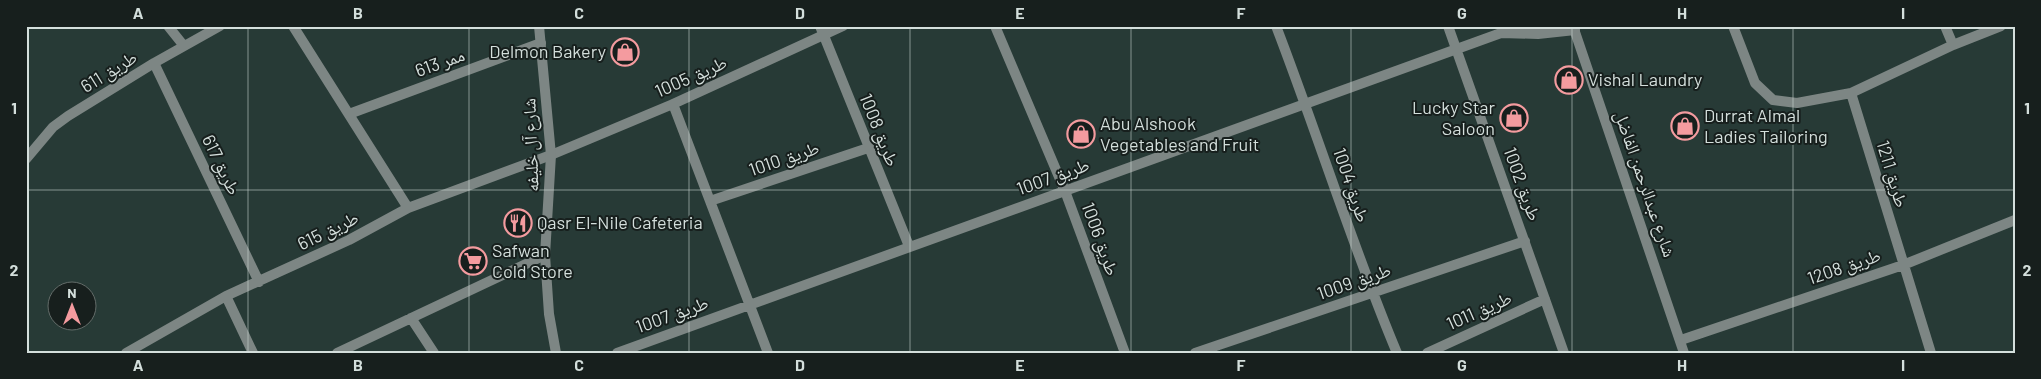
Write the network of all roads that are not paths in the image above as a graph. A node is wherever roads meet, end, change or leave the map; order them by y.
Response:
1 (168, 26) edge
2 (220, 26) edge
3 (292, 26) edge
4 (539, 26) edge
5 (843, 26) edge
6 (996, 26) edge
7 (1276, 26) edge
8 (1448, 26) edge
9 (1509, 26) edge
10 (1733, 26) edge
11 (1945, 26) edge
12 (2001, 26) edge
13 (1574, 28) edge
14 (822, 31) edge
15 (1501, 33) junction
16 (541, 43) junction
17 (1953, 45) junction
18 (184, 46) junction
19 (1456, 49) junction
20 (154, 63) junction
21 (1851, 93) junction
22 (674, 104) junction
23 (1306, 104) junction
24 (350, 114) junction
25 (868, 148) junction
26 (551, 155) junction
27 (26, 159) edge
28 (1065, 190) junction
29 (710, 201) junction
30 (408, 208) junction
31 (2015, 220) edge
32 (1525, 241) junction
33 (909, 246) junction
34 (545, 255) junction
35 (1903, 265) junction
36 (259, 282) junction
37 (1372, 293) junction
38 (226, 296) junction
39 (1545, 299) junction
40 (750, 304) junction
41 (412, 318) junction
42 (1681, 340) junction
43 (126, 353) edge
44 (253, 353) edge
45 (337, 353) edge
46 (434, 353) edge
47 (556, 353) edge
48 (617, 353) edge
49 (768, 353) edge
50 (1125, 353) edge
51 (1194, 353) edge
52 (1398, 353) edge
53 (1427, 353) edge
54 (1564, 353) edge
55 (1684, 353) edge
56 (1931, 353) edge

1 - 18 street
2 - 18 street, طريق 611
3 - 24 street
4 - 16 street, شارع آل خليفه
5 - 14 street, طريق 1005
6 - 28 street, طريق 1006
7 - 23 street, طريق 1004
8 - 19 street, طريق 1002
9 - 15 street, طريق 1007
10 - 21 street
11 - 17 street
12 - 17 street
13 - 15 street, طريق 1007
13 - 42 street, شارع عبدالرحمن الفاضل
14 - 22 street, طريق 1005
14 - 25 street, طريق 1008
15 - 19 street, طريق 1007
16 - 24 street, ممر 613
16 - 26 street, شارع آل خليفه
17 - 21 street
18 - 20 street, طريق 611
19 - 23 street, طريق 1007
19 - 32 street, طريق 1002
20 - 27 street, طريق 611
20 - 36 street, طريق 617
21 - 35 street, طريق 1211
22 - 26 street, طريق 1005
22 - 29 street
23 - 28 street, طريق 1007
23 - 37 street, طريق 1004
24 - 30 street
25 - 29 street, طريق 1010
25 - 33 street, طريق 1008
26 - 30 street, طريق 615
26 - 34 street, شارع آل خليفه
28 - 33 street, طريق 1007
28 - 50 street, طريق 1006
29 - 40 street
30 - 36 street, طريق 615
31 - 35 street, طريق 1208
32 - 37 street, طريق 1009
32 - 39 street, طريق 1002
33 - 40 street, طريق 1007
34 - 41 street
34 - 47 street, شارع آل خليفه
35 - 42 street, طريق 1208
35 - 56 street, طريق 1211
36 - 38 street, طريق 615
37 - 51 street, طريق 1009
37 - 52 street, طريق 1004
38 - 43 street, طريق 615
38 - 44 street
39 - 53 street, طريق 1011
39 - 54 street, طريق 1002
40 - 48 street, طريق 1007
40 - 49 street
41 - 45 street
41 - 46 street
42 - 55 street, شارع عبدالرحمن الفاضل

